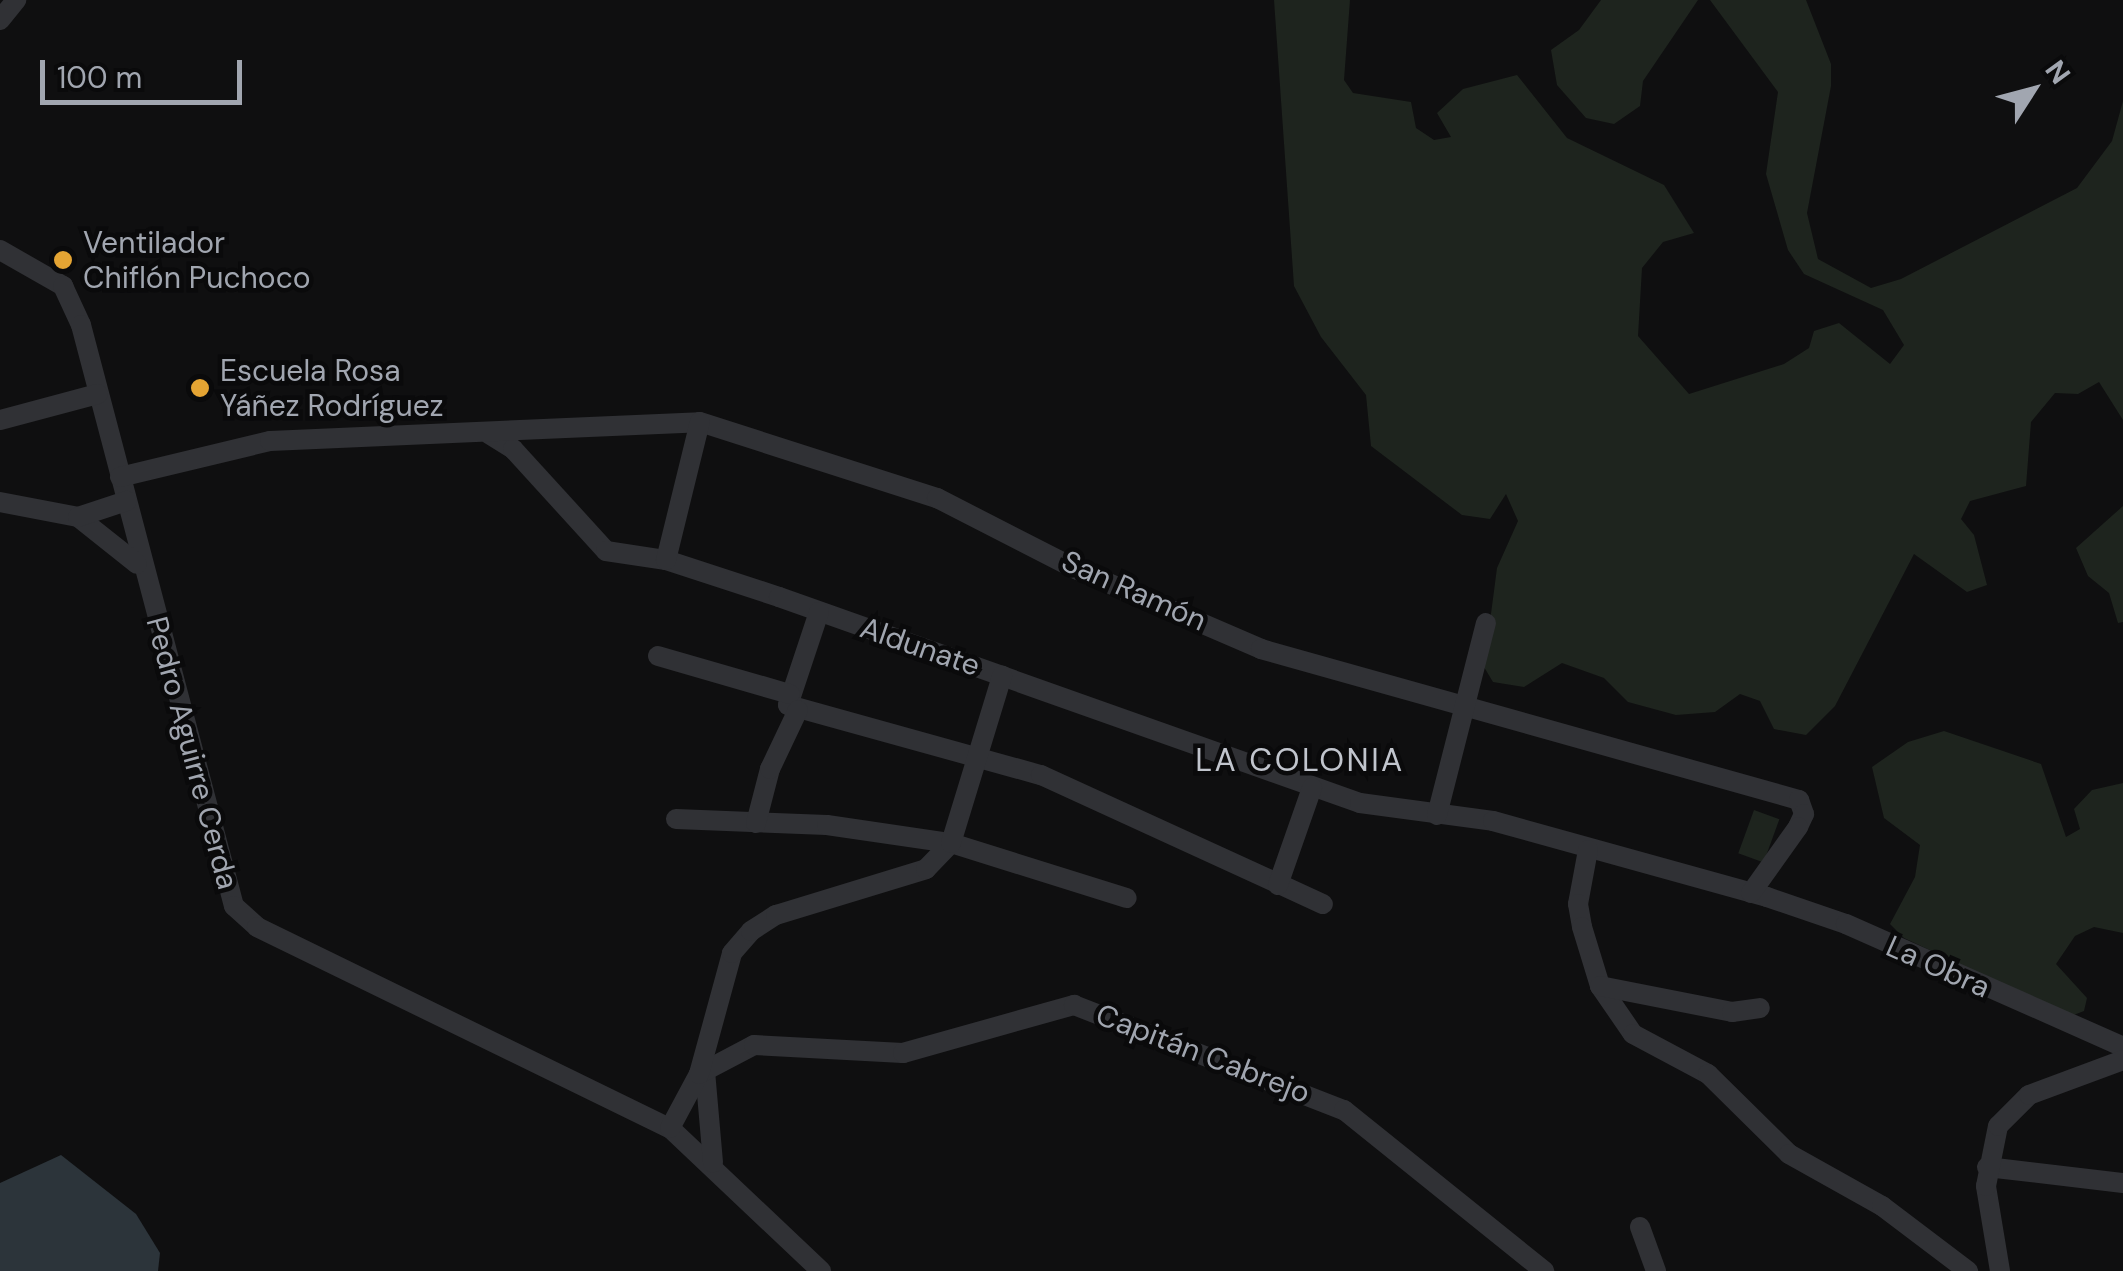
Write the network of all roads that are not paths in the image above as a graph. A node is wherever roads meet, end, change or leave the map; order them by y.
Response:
1 (16, 0) edge
2 (0, 20) edge
3 (0, 250) edge
4 (98, 394) junction
5 (0, 420) edge
6 (700, 422) junction
7 (489, 434) junction
8 (120, 477) junction
9 (0, 502) edge
10 (126, 502) junction
11 (78, 517) junction
12 (666, 560) junction
13 (141, 570) junction
14 (819, 612) junction
15 (1486, 623) dead end
16 (658, 656) dead end
17 (1002, 676) junction
18 (794, 702) junction
19 (1465, 707) junction
20 (974, 758) junction
21 (1312, 788) junction
22 (1437, 814) junction
23 (676, 819) dead end
24 (756, 823) junction
25 (951, 843) junction
26 (1588, 850) junction
27 (1278, 885) junction
28 (1751, 893) junction
29 (1127, 898) dead end
30 (1323, 904) dead end
31 (1600, 986) junction
32 (1760, 1008) dead end
33 (2123, 1047) edge
34 (2123, 1060) edge
35 (702, 1073) junction
36 (670, 1128) junction
37 (713, 1163) junction
38 (1986, 1167) junction
39 (2123, 1183) edge
40 (1640, 1227) dead end
41 (820, 1271) edge
42 (1544, 1271) edge
43 (1656, 1271) edge
44 (1968, 1271) edge
45 (2000, 1271) edge

1 - 2 street
3 - 4 street, Pedro Aguirre Cerda
4 - 5 street
4 - 8 street, Pedro Aguirre Cerda
6 - 7 street, San Ramón
6 - 12 street
6 - 19 street, San Ramón
7 - 8 street
7 - 12 street, Aldunate
8 - 10 street, Pedro Aguirre Cerda
9 - 11 street
10 - 11 street
10 - 13 street, Pedro Aguirre Cerda
11 - 13 street
12 - 14 street, Aldunate
13 - 36 street, Pedro Aguirre Cerda
14 - 17 street, Aldunate
14 - 18 street
15 - 19 street
16 - 18 street
17 - 20 street
17 - 21 street, Aldunate
18 - 20 street
18 - 24 street
19 - 22 street
19 - 28 street, San Ramón
20 - 25 street
20 - 27 street
21 - 22 street, Aldunate
21 - 27 street
22 - 26 street, Aldunate
23 - 24 street
24 - 25 street
25 - 29 street
25 - 35 street
26 - 28 street, Aldunate
26 - 31 street
27 - 30 street
28 - 33 street, La Obra
31 - 32 street
31 - 44 street
34 - 38 street
35 - 36 street
35 - 37 street
35 - 42 street, Capitán Cabrejo
36 - 37 street, Pedro Aguirre Cerda
37 - 41 street, Pedro Aguirre Cerda
38 - 39 street
38 - 45 street
40 - 43 street

